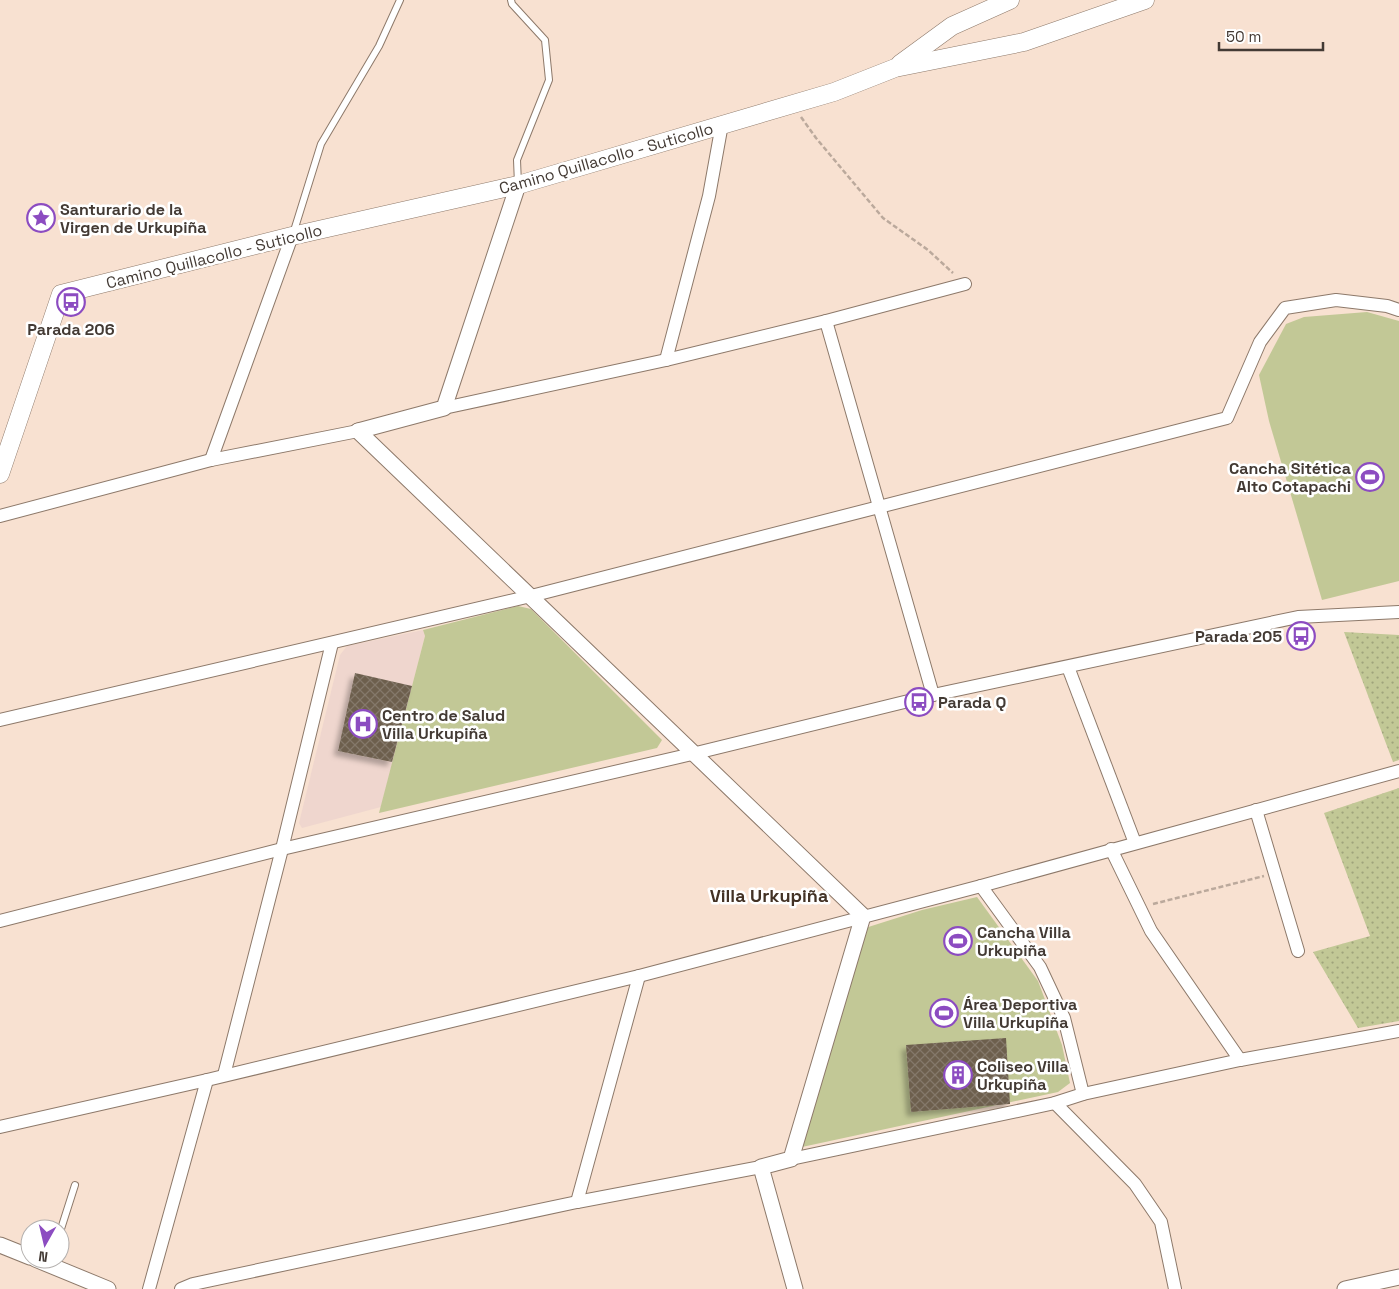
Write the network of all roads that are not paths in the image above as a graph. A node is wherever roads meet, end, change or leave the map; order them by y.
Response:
1 (400, 0) edge
2 (510, 0) edge
3 (1010, 0) edge
4 (1144, 0) edge
5 (895, 68) junction
6 (722, 124) junction
7 (518, 185) junction
8 (292, 236) junction
9 (965, 284) road end
10 (1399, 310) edge
11 (826, 321) junction
12 (666, 360) junction
13 (444, 408) junction
14 (358, 430) junction
15 (211, 460) junction
16 (0, 474) edge
17 (880, 506) junction
18 (0, 516) edge
19 (531, 596) junction
20 (1399, 612) edge
21 (332, 643) junction
22 (1068, 667) junction
23 (933, 695) junction
24 (0, 720) edge
25 (692, 754) junction
26 (1399, 771) edge
27 (1256, 810) junction
28 (1135, 843) junction
29 (282, 849) junction
30 (1111, 849) junction
31 (981, 886) junction
32 (863, 916) junction
33 (0, 921) edge
34 (1298, 951) dead end
35 (639, 976) junction
36 (1399, 1031) edge
37 (1240, 1060) junction
38 (224, 1075) junction
39 (207, 1080) junction
40 (1082, 1094) junction
41 (1056, 1103) junction
42 (0, 1128) edge
43 (791, 1159) junction
44 (761, 1166) junction
45 (75, 1185) dead end
46 (577, 1202) junction
47 (64, 1219) edge
48 (0, 1245) edge
49 (20, 1253) edge
50 (65, 1269) edge
51 (1399, 1277) edge
52 (108, 1289) edge
53 (149, 1289) edge
54 (181, 1289) edge
55 (795, 1289) edge
56 (1175, 1289) edge
57 (1344, 1289) edge

1 - 8 lane
2 - 7 lane
3 - 5 main road
4 - 5 main road, Camino Quillacollo - Suticollo
5 - 6 main road, Camino Quillacollo - Suticollo
6 - 7 main road, Camino Quillacollo - Suticollo
6 - 12 street
7 - 8 main road, Camino Quillacollo - Suticollo
7 - 13 street
8 - 15 street
8 - 16 main road, Camino Quillacollo - Suticollo
9 - 11 street
10 - 17 street
11 - 12 street
11 - 17 street
12 - 13 street
13 - 14 street
14 - 15 street
14 - 19 street
15 - 18 street
17 - 19 street
17 - 23 street
19 - 21 street
19 - 25 street
20 - 22 street
21 - 24 street
21 - 29 street
22 - 23 street
22 - 28 street
23 - 25 street
25 - 29 street
25 - 32 street
26 - 27 street
27 - 28 street
27 - 34 street
28 - 30 street
29 - 33 street
29 - 38 street
30 - 31 street
30 - 37 street
31 - 32 street
31 - 40 street
32 - 35 street
32 - 43 street
35 - 38 street
35 - 46 street
36 - 37 street
37 - 40 street
38 - 39 street
39 - 42 street
39 - 53 street
40 - 41 street
41 - 43 street
41 - 56 street
43 - 44 street
44 - 46 street
44 - 55 street
45 - 47 lane
46 - 54 street
48 - 49 street
50 - 52 street
51 - 57 street

